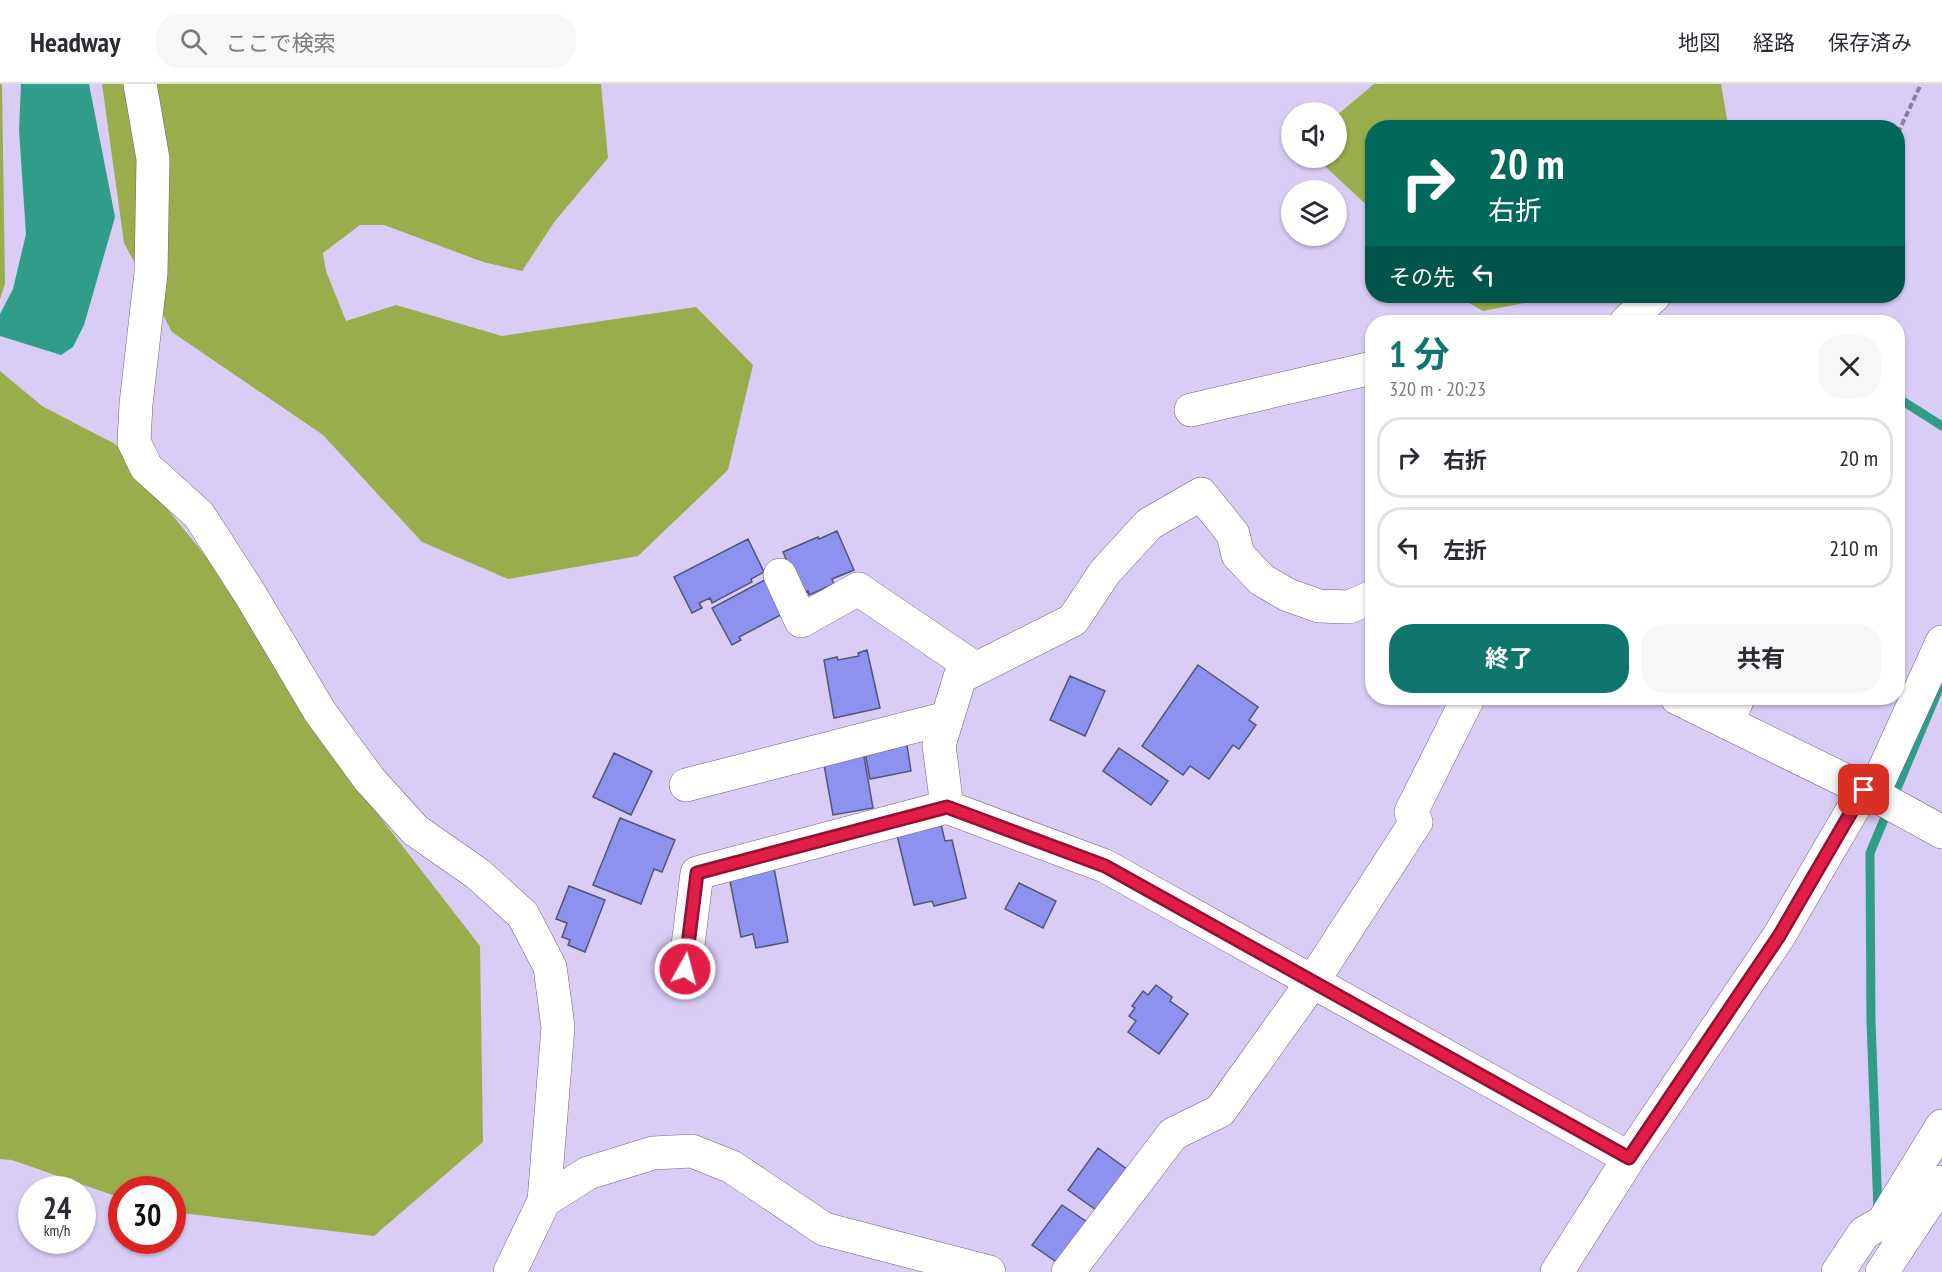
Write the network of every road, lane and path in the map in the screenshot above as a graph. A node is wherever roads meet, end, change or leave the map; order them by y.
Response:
1 (140, 84) edge
2 (1921, 84) edge
3 (1904, 120) edge
4 (1646, 303) edge
5 (1634, 315) edge
6 (1365, 370) edge
7 (1191, 410) dead end
8 (780, 575) dead end
9 (1365, 600) edge
10 (1942, 642) edge
11 (976, 669) junction
12 (1464, 705) edge
13 (1710, 705) edge
14 (1733, 710) edge
15 (947, 718) junction
16 (686, 785) dead end
17 (1880, 798) junction
18 (947, 807) junction
19 (1942, 832) edge
20 (685, 969) dead end
21 (1313, 981) junction
22 (1942, 1125) edge
23 (1629, 1158) junction
24 (1942, 1182) edge
25 (544, 1201) junction
26 (1857, 1268) edge
27 (510, 1272) edge
28 (989, 1272) edge
29 (1068, 1272) edge
30 (1557, 1272) edge

1 - 25 street
2 - 3 path
4 - 5 street
6 - 7 street
8 - 11 street
9 - 11 street
10 - 17 street
11 - 15 street
12 - 21 street
13 - 14 street
14 - 17 street
15 - 16 street
15 - 18 street
17 - 19 street
17 - 23 street
18 - 20 street
18 - 21 street
21 - 23 street
21 - 29 street
22 - 26 street
23 - 30 street
24 - 26 street
25 - 27 street
25 - 28 street

